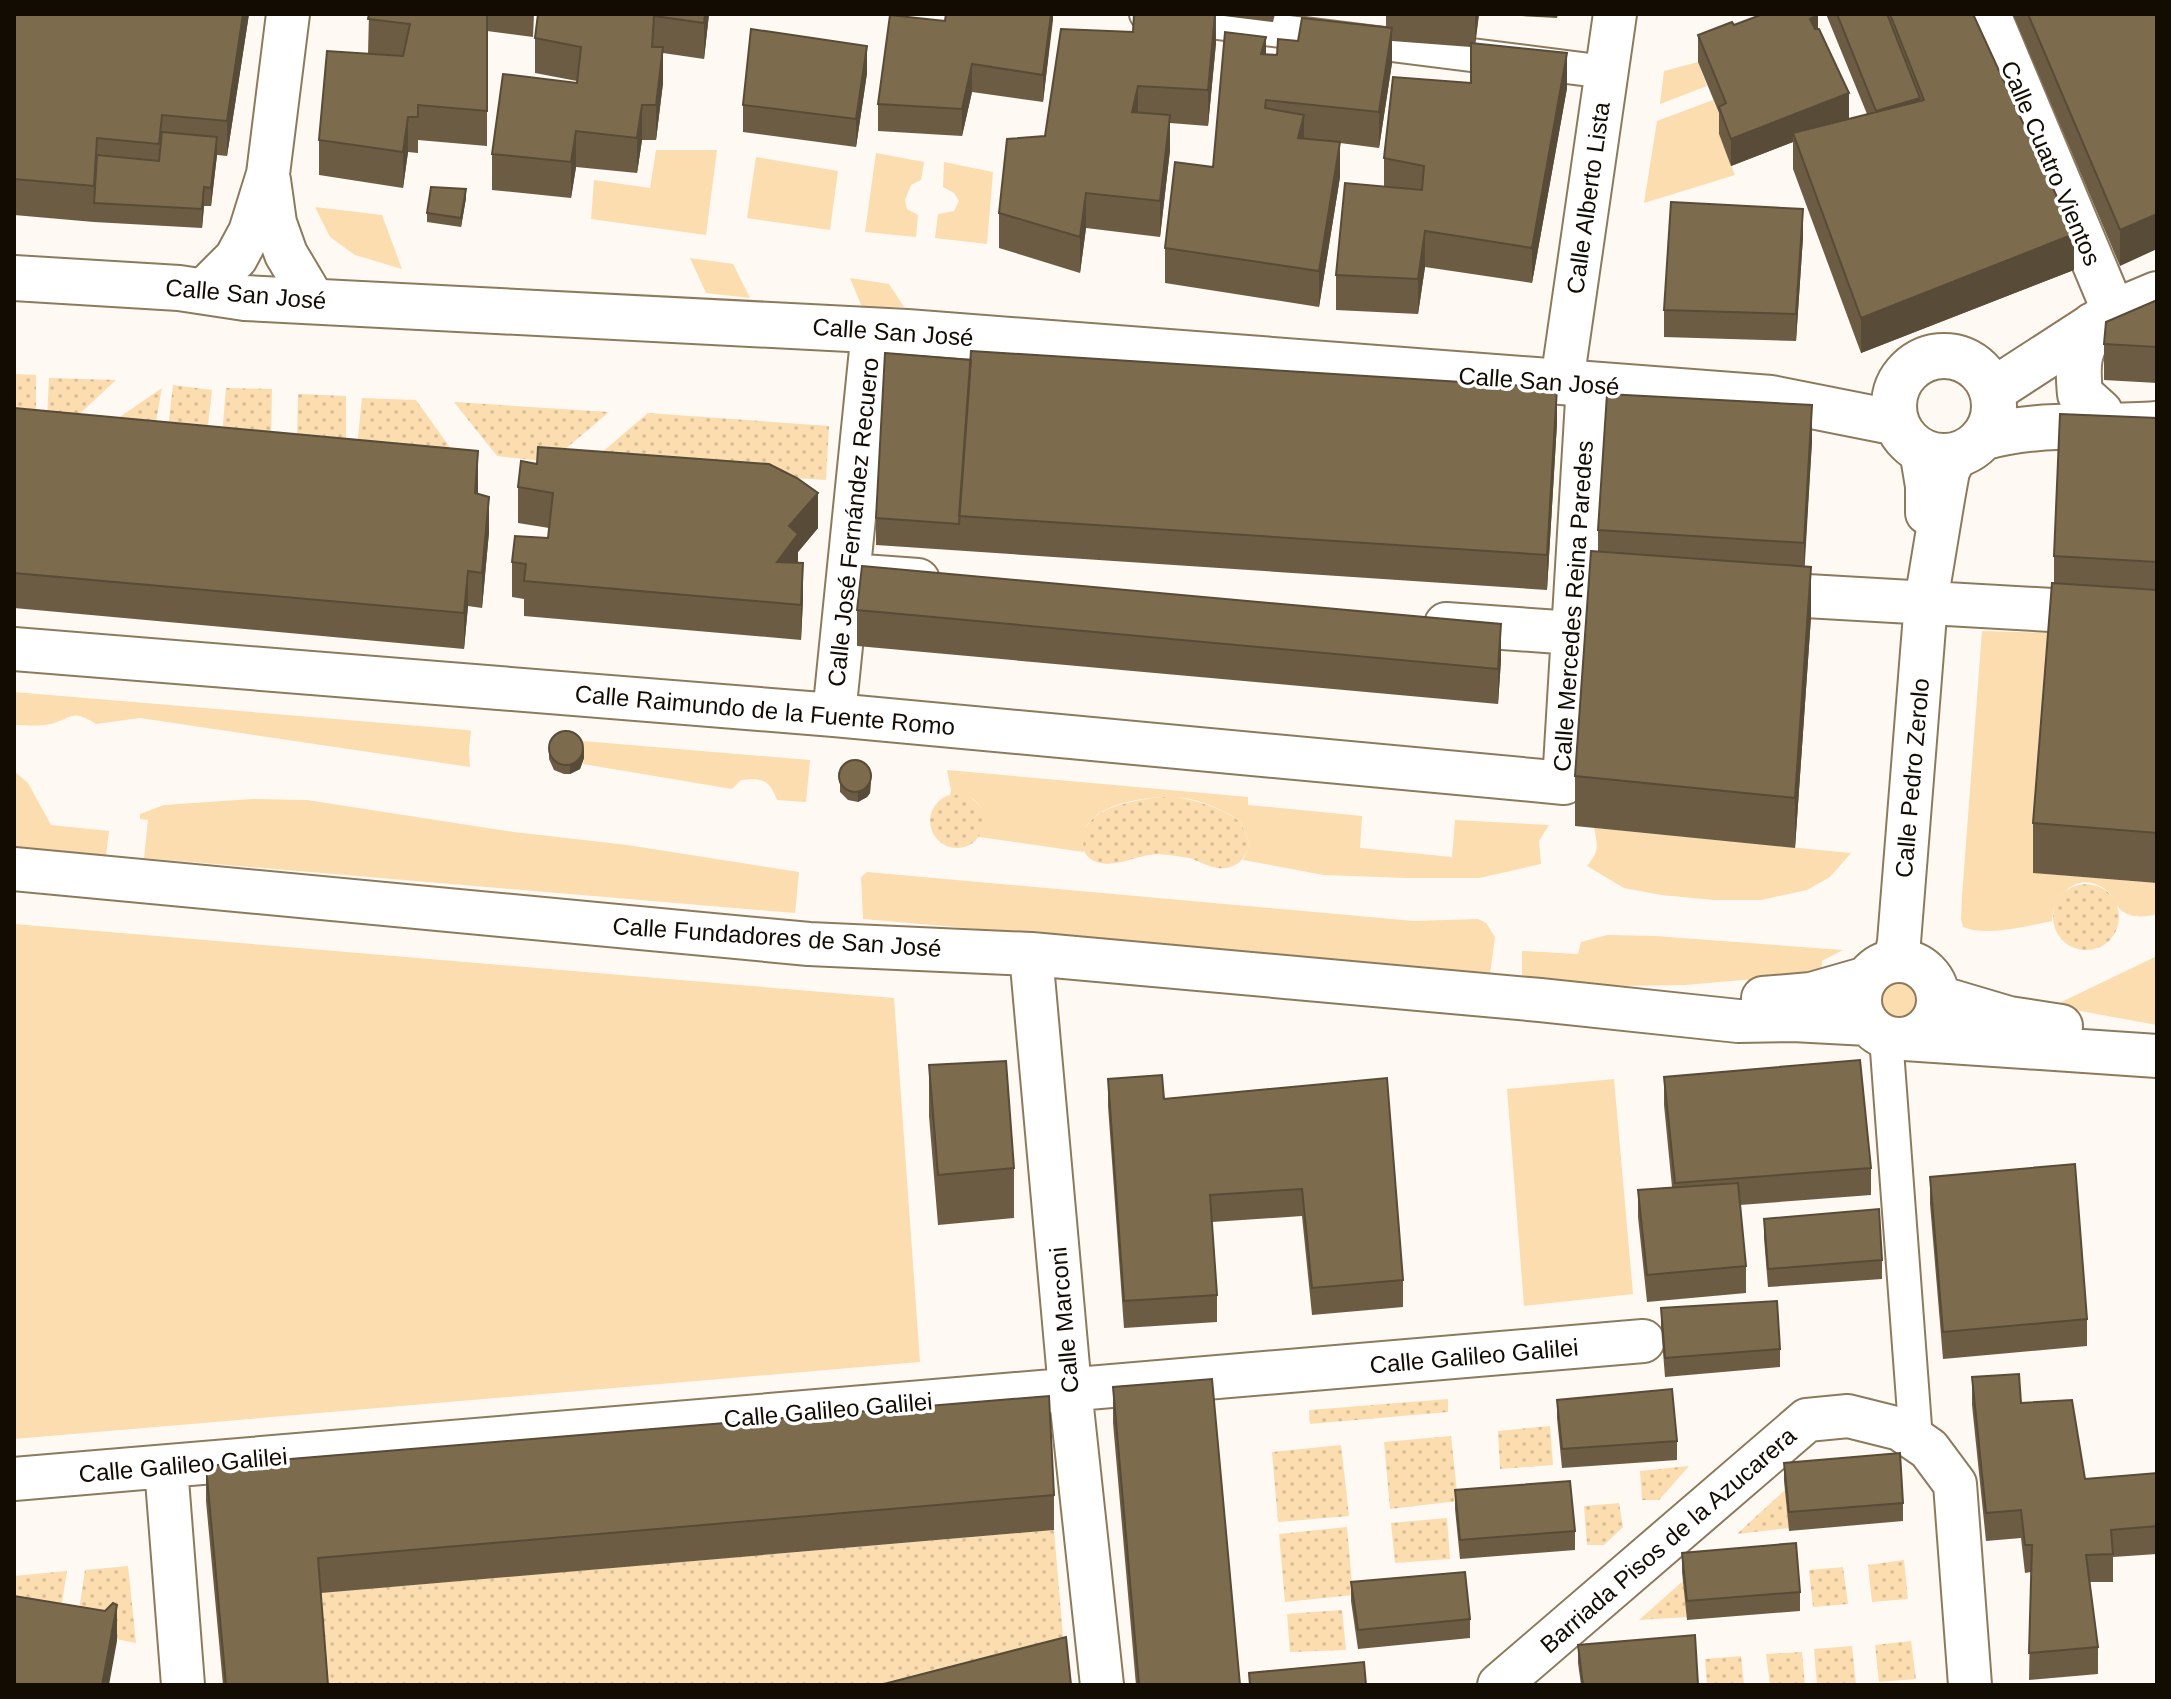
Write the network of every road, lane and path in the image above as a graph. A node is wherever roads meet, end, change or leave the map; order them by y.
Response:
1 (288, 14) edge
2 (1146, 14) edge
3 (1615, 14) edge
4 (1989, 14) edge
5 (1606, 72) junction
6 (268, 174) junction
7 (14, 278) edge
8 (202, 292) junction
9 (2157, 294) edge
10 (314, 301) junction
11 (2104, 319) junction
12 (873, 330) junction
13 (1575, 383) junction
14 (1985, 383) junction
15 (2100, 412) junction
16 (2157, 416) edge
17 (2157, 424) edge
18 (1931, 430) junction
19 (849, 575) junction
20 (960, 584) edge
21 (1717, 591) edge
22 (1926, 598) junction
23 (2157, 616) edge
24 (1406, 620) edge
25 (1573, 633) junction
26 (14, 649) edge
27 (834, 715) junction
28 (1515, 779) joint
29 (14, 869) edge
30 (1031, 954) junction
31 (1881, 970) junction
32 (1938, 997) junction
33 (1540, 1000) junction
34 (1886, 1033) junction
35 (2157, 1041) edge
36 (2157, 1056) edge
37 (1643, 1341) dead end
38 (1070, 1389) junction
39 (1916, 1440) junction
40 (166, 1467) junction
41 (14, 1479) edge
42 (183, 1685) edge
43 (1102, 1685) edge
44 (1499, 1685) edge
45 (1970, 1685) edge

1 - 6 street
2 - 5 street
3 - 5 street, Calle Alberto Lista
4 - 11 street, Calle Cuatro Vientos
5 - 13 street, Calle Alberto Lista
6 - 8 street
6 - 10 street
7 - 8 main road, Calle San José
8 - 10 main road, Calle San José
9 - 11 main road
10 - 12 main road, Calle San José
11 - 14 main road
11 - 15 main road
12 - 13 main road, Calle San José
12 - 19 street, Calle José Fernández Recuero
13 - 18 main road, Calle San José
13 - 25 street, Calle Mercedes Reina Paredes
14 - 15 main road
14 - 18 main road
14 - 18 main road
15 - 16 main road
17 - 18 main road, Calle San José
18 - 22 street, Calle Pedro Zerolo
19 - 20 street
19 - 27 street, Calle José Fernández Recuero
21 - 22 street
22 - 23 street
22 - 31 street, Calle Pedro Zerolo
24 - 25 street
25 - 28 street, Calle Mercedes Reina Paredes
26 - 27 street, Calle Raimundo de la Fuente Romo
27 - 28 street, Calle Raimundo de la Fuente Romo
29 - 30 street, Calle Fundadores de San José
30 - 33 street, Calle Fundadores de San José
30 - 38 street, Calle Marconi
31 - 32 street
31 - 33 street, Calle Fundadores de San José
31 - 34 street
32 - 34 street
32 - 35 street
33 - 34 street, Calle Fundadores de San José
34 - 36 street, Calle Fundadores de San José
34 - 39 street
37 - 38 street, Calle Galileo Galilei
38 - 40 street, Calle Galileo Galilei
38 - 43 street, Calle Marconi
39 - 44 street, Barriada Pisos de la Azucarera
39 - 45 street, Barriada Pisos de la Azucarera
40 - 41 street, Calle Galileo Galilei
40 - 42 street

